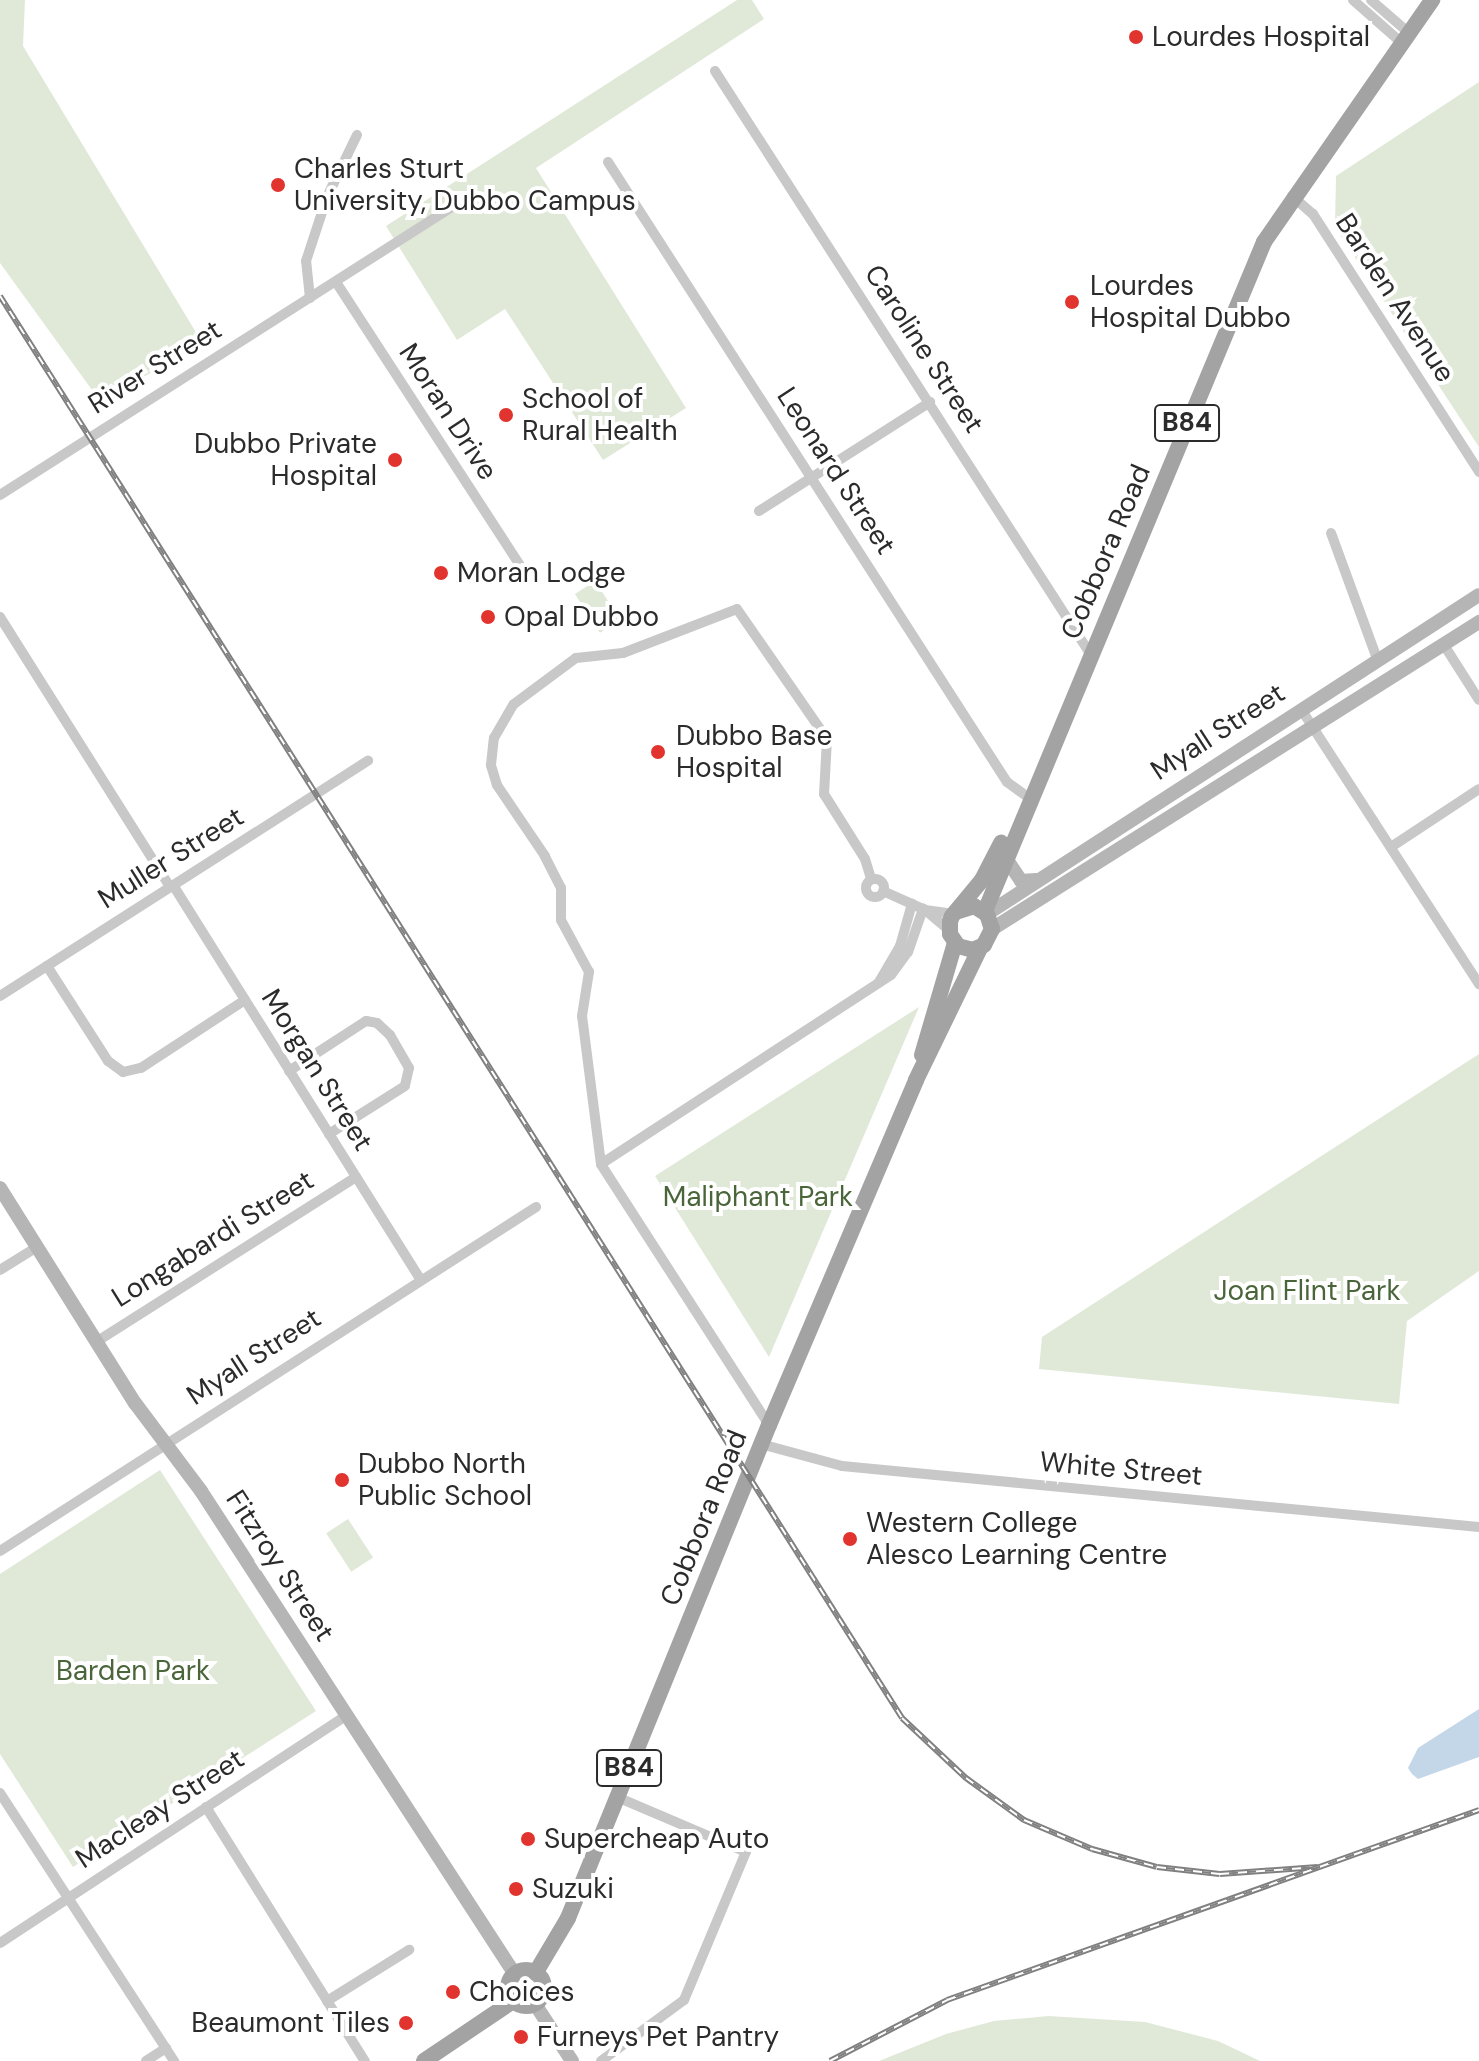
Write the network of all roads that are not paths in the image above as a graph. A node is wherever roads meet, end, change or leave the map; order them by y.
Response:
1 (1353, 0) edge
2 (1371, 0) edge
3 (1432, 0) edge
4 (1406, 38) junction
5 (715, 71) dead end
6 (357, 135) dead end
7 (608, 162) dead end
8 (1291, 196) junction
9 (466, 198) dead end
10 (336, 282) junction
11 (310, 298) junction
12 (930, 402) junction
13 (1479, 472) edge
14 (812, 478) junction
15 (0, 495) edge
16 (759, 511) dead end
17 (1331, 533) dead end
18 (521, 567) dead end
19 (1479, 595) edge
20 (0, 617) edge
21 (1479, 622) edge
22 (1444, 645) junction
23 (1091, 655) junction
24 (1377, 659) junction
25 (1479, 700) edge
26 (1301, 709) junction
27 (1314, 729) junction
28 (368, 761) dead end
29 (1479, 789) edge
30 (1030, 799) junction
31 (1391, 847) junction
32 (1005, 857) junction
33 (1044, 878) junction
34 (172, 886) junction
35 (920, 908) junction
36 (988, 918) junction
37 (954, 925) junction
38 (980, 948) junction
39 (47, 966) junction
40 (1479, 984) edge
41 (0, 996) edge
42 (245, 1000) junction
43 (289, 1071) junction
44 (916, 1080) junction
45 (329, 1134) junction
46 (601, 1164) junction
47 (356, 1177) junction
48 (0, 1188) edge
49 (536, 1207) dead end
50 (37, 1247) junction
51 (0, 1270) edge
52 (421, 1280) junction
53 (96, 1342) junction
54 (769, 1425) junction
55 (166, 1444) junction
56 (761, 1444) junction
57 (1479, 1527) edge
58 (0, 1551) edge
59 (346, 1716) junction
60 (0, 1793) edge
61 (617, 1797) junction
62 (206, 1807) junction
63 (67, 1897) junction
64 (0, 1943) edge
65 (409, 1950) dead end
66 (536, 1972) junction
67 (514, 1973) junction
68 (327, 2001) junction
69 (513, 2001) junction
70 (535, 2004) junction
71 (166, 2048) junction
72 (146, 2061) edge
73 (174, 2061) edge
74 (365, 2061) edge
75 (424, 2061) edge
76 (572, 2061) edge
77 (601, 2061) edge

1 - 4 street
2 - 4 street
3 - 4 main road, Cobbora Road / B84
4 - 8 main road, Cobbora Road / B84
5 - 12 street, Caroline Street
6 - 11 street
7 - 14 street, Leonard Street
8 - 13 street, Barden Avenue
8 - 23 main road, Cobbora Road / B84
9 - 10 street, River Street
10 - 11 street, River Street
10 - 18 street, Moran Drive
11 - 15 street, River Street
12 - 14 street
12 - 23 street, Caroline Street
14 - 16 street
14 - 30 street, Leonard Street
17 - 24 street
19 - 24 street, Myall Street
20 - 34 street, Morgan Street
21 - 22 street, Myall Street
22 - 25 street
22 - 27 street, Myall Street
23 - 30 main road, Cobbora Road / B84
24 - 26 street, Myall Street
26 - 27 street
26 - 33 street, Myall Street
27 - 31 street
27 - 36 street, Myall Street
28 - 34 street, Muller Street
29 - 31 street
30 - 32 main road, Cobbora Road / B84
30 - 37 main road, Cobbora Road / B84
31 - 40 street
32 - 33 street
32 - 36 main road, Cobbora Road / B84
33 - 36 street, Myall Street
34 - 39 street, Muller Street
34 - 42 street, Morgan Street
35 - 37 street
35 - 37 street
35 - 46 street
35 - 46 street
36 - 37 main road
36 - 38 main road, B84
37 - 38 main road
37 - 44 main road, Cobbora Road / B84
38 - 44 main road, Cobbora Road / B84
39 - 41 street, Muller Street
39 - 42 street
42 - 43 street, Morgan Street
43 - 45 street, Morgan Street
43 - 45 street
44 - 54 main road, Cobbora Road / B84
45 - 47 street, Morgan Street
46 - 54 street
47 - 52 street, Morgan Street
47 - 53 street, Longabardi Street
48 - 50 street, Fitzroy Street
49 - 52 street, Myall Street
50 - 51 street
50 - 53 street, Fitzroy Street
52 - 55 street, Myall Street
53 - 55 street, Fitzroy Street
54 - 56 main road, Cobbora Road / B84
55 - 58 street, Myall Street
55 - 59 street, Fitzroy Street
56 - 57 street, White Street
56 - 61 main road, Cobbora Road / B84
59 - 62 street, Macleay Street
59 - 67 street, Fitzroy Street
60 - 63 street
61 - 66 main road, Cobbora Road / B84
61 - 77 street
62 - 63 street, Macleay Street
62 - 68 street
63 - 64 street, Macleay Street
63 - 71 street
65 - 68 street
66 - 67 main road
66 - 70 main road, B84
67 - 69 main road
68 - 74 street
69 - 70 main road
69 - 75 main road
70 - 76 street
71 - 72 street
71 - 73 street

